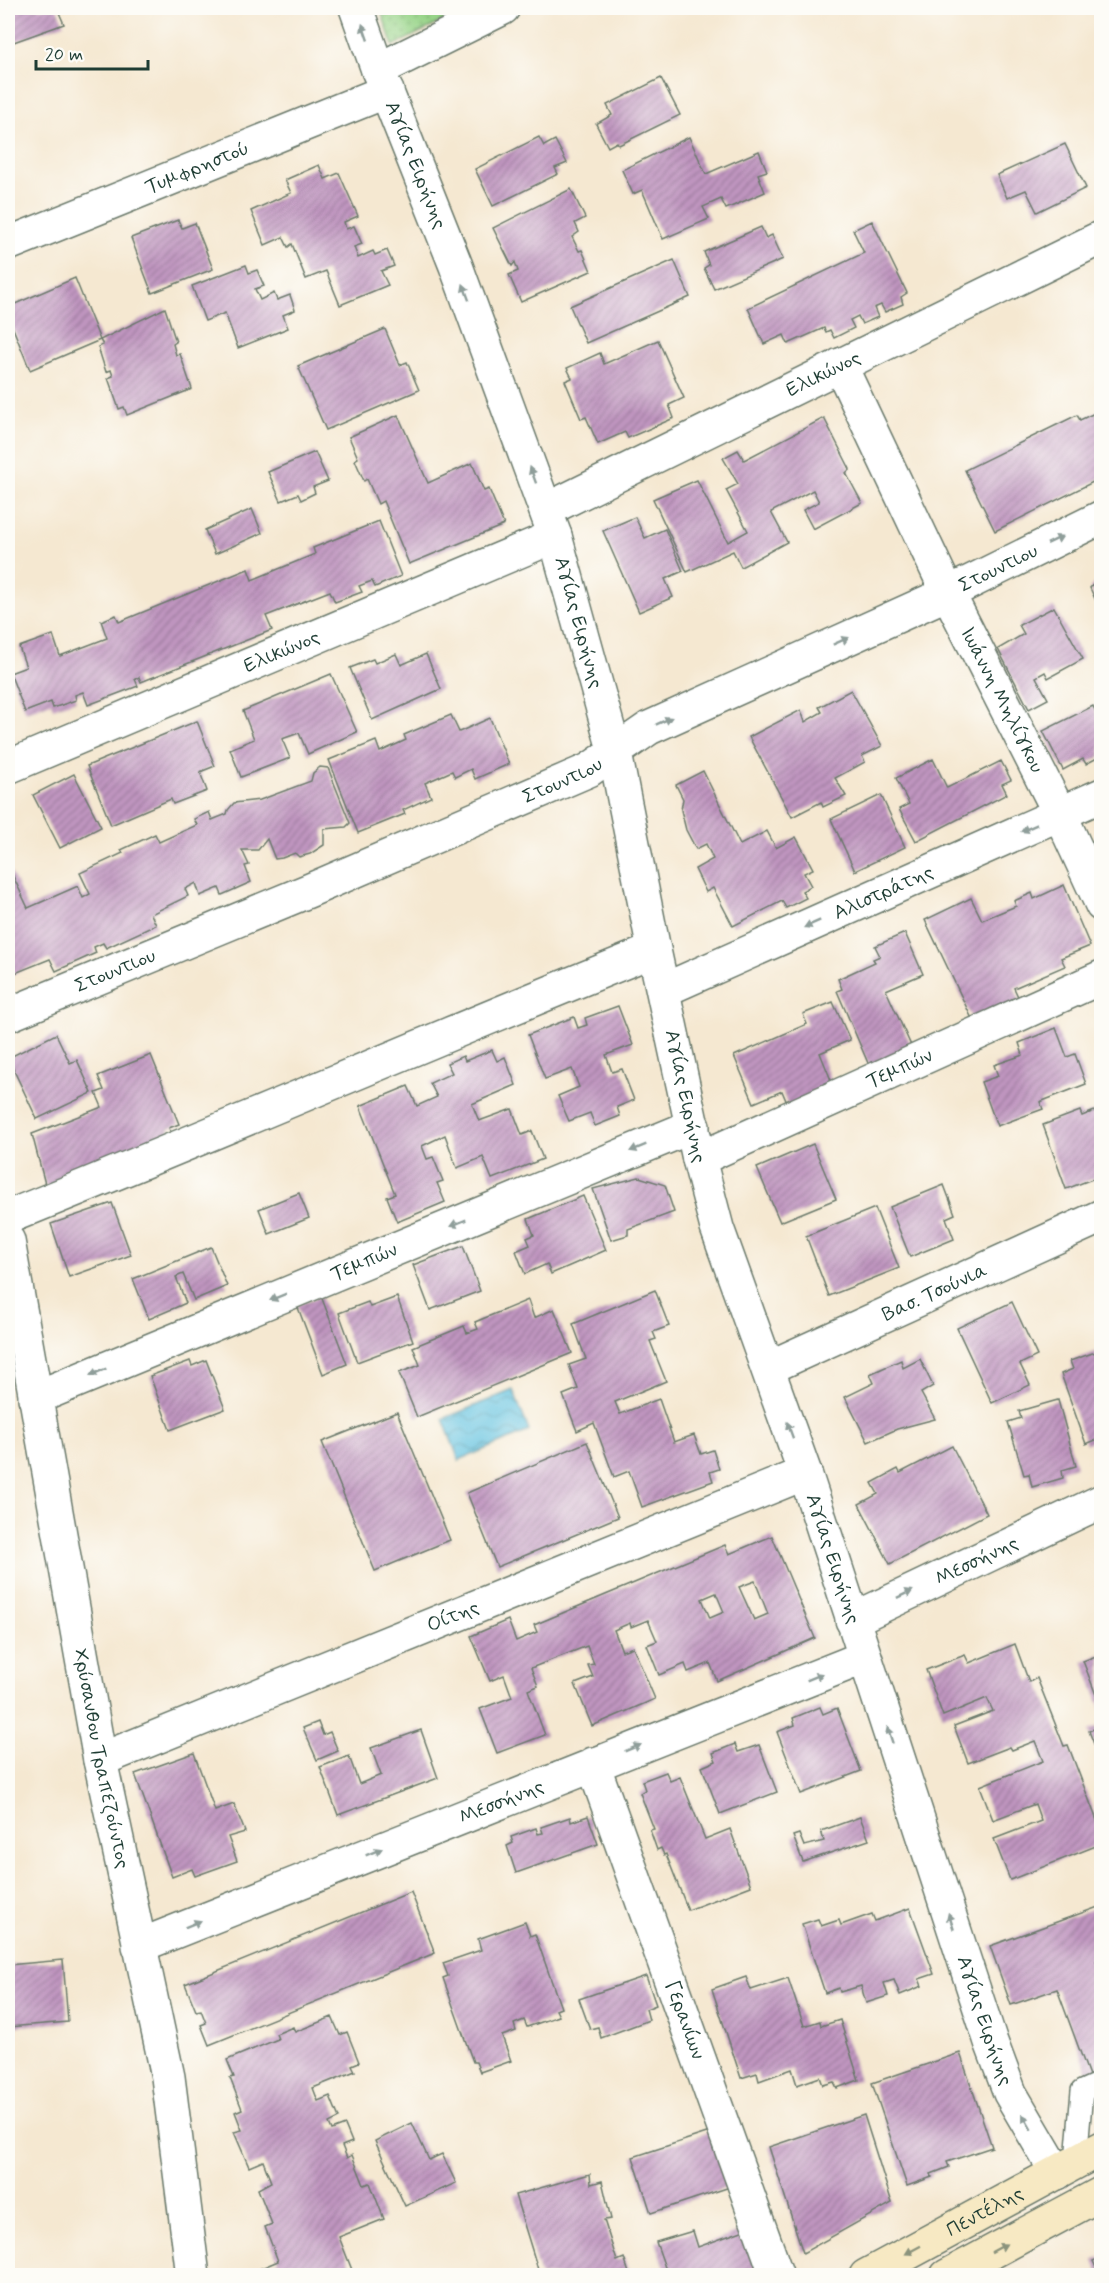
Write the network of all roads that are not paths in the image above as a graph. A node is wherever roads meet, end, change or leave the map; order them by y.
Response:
1 (356, 8) edge
2 (502, 8) edge
3 (382, 81) junction
4 (1101, 237) edge
5 (8, 244) edge
6 (840, 366) junction
7 (1101, 517) edge
8 (550, 523) junction
9 (948, 593) junction
10 (615, 753) junction
11 (8, 768) edge
12 (1101, 795) edge
13 (1060, 814) junction
14 (1101, 905) edge
15 (654, 950) junction
16 (1101, 977) edge
17 (664, 990) junction
18 (8, 1015) edge
19 (693, 1126) junction
20 (699, 1159) junction
21 (1101, 1216) edge
22 (8, 1218) edge
23 (8, 1241) edge
24 (14, 1322) edge
25 (768, 1368) junction
26 (35, 1398) junction
27 (805, 1473) junction
28 (1101, 1501) edge
29 (852, 1620) junction
30 (865, 1657) junction
31 (100, 1760) junction
32 (593, 1764) junction
33 (139, 1946) junction
34 (1101, 2082) edge
35 (1078, 2161) edge
36 (1101, 2193) edge
37 (193, 2276) edge
38 (777, 2276) edge
39 (866, 2276) edge
40 (947, 2276) edge

3 -> 1 street, Αγίας Ειρήνης
2 - 3 street, Τυμφρηστού
3 - 5 street, Τυμφρηστού
8 -> 3 street, Αγίας Ειρήνης
4 - 6 street, Ελικώνος
6 - 8 street, Ελικώνος
6 - 9 street, Ιωάννη Μηλίγκου
9 -> 7 street, Στουντιου
8 - 10 street, Αγίας Ειρήνης
8 - 11 street, Ελικώνος
10 -> 9 street, Στουντιου
9 - 13 street, Ιωάννη Μηλίγκου
10 - 15 street, Αγίας Ειρήνης
10 - 18 street, Στουντιου
12 - 13 street, Αλιστράτης
13 - 14 street, Ιωάννη Μηλίγκου
13 -> 17 street, Αλιστράτης
15 - 17 street, Αγίας Ειρήνης
15 - 22 street
16 - 20 street, Τεμπών
17 - 19 street, Αγίας Ειρήνης
19 - 20 street, Αγίας Ειρήνης
19 -> 26 street, Τεμπών
20 - 25 street, Αγίας Ειρήνης
21 - 25 street, Βασ. Τσούνια
23 - 24 street, Χρύσανθου Τραπεζούντος
24 - 26 street, Χρύσανθου Τραπεζούντος
27 -> 25 street, Αγίας Ειρήνης
26 - 31 street, Χρύσανθου Τραπεζούντος
27 - 29 street, Αγίας Ειρήνης
27 - 31 street, Οίτης
29 -> 28 street, Μεσσήνης
29 - 30 street, Αγίας Ειρήνης
32 -> 30 street, Μεσσήνης
35 -> 30 street, Αγίας Ειρήνης
31 - 33 street, Χρύσανθου Τραπεζούντος
33 -> 32 street, Μεσσήνης
32 - 38 street, Γερανίων
33 - 37 street, Χρύσανθου Τραπεζούντος
34 - 35 lane
35 -> 39 main road, Πεντέλης
40 -> 36 main road

